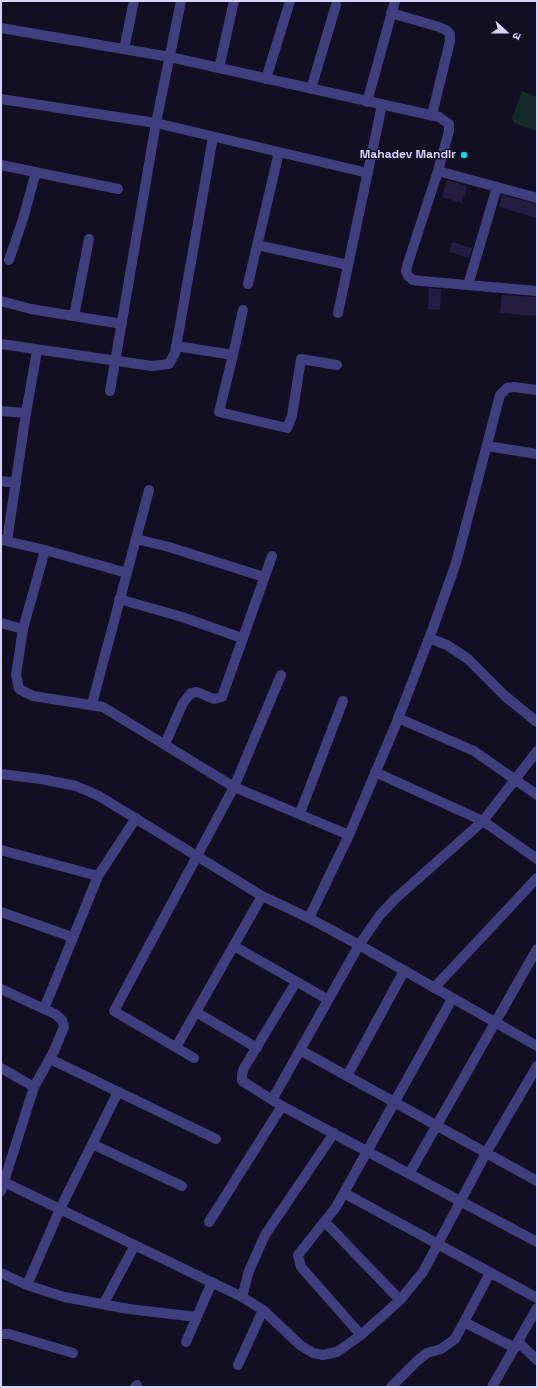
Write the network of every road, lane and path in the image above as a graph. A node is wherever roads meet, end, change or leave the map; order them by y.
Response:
1 (134, 1) edge
2 (181, 1) edge
3 (234, 1) edge
4 (290, 1) edge
5 (395, 1) edge
6 (336, 5) dead end
7 (391, 13) junction
8 (1, 28) edge
9 (124, 49) junction
10 (170, 57) junction
11 (219, 68) junction
12 (266, 79) junction
13 (311, 89) junction
14 (1, 98) edge
15 (367, 102) junction
16 (382, 105) junction
17 (432, 115) junction
18 (156, 124) junction
19 (214, 137) junction
20 (279, 152) junction
21 (1, 165) edge
22 (438, 171) junction
23 (36, 172) junction
24 (368, 173) junction
25 (497, 187) junction
26 (118, 189) dead end
27 (537, 198) edge
28 (89, 239) dead end
29 (257, 246) junction
30 (9, 260) dead end
31 (348, 265) junction
32 (248, 284) dead end
33 (468, 286) junction
34 (537, 291) edge
35 (1, 301) edge
36 (243, 310) dead end
37 (338, 312) dead end
38 (74, 316) junction
39 (122, 324) junction
40 (1, 344) edge
41 (176, 346) junction
42 (37, 351) junction
43 (233, 355) junction
44 (115, 360) junction
45 (337, 365) dead end
46 (537, 390) edge
47 (110, 392) dead end
48 (1, 411) edge
49 (26, 413) junction
50 (487, 446) junction
51 (537, 454) edge
52 (1, 481) edge
53 (16, 483) junction
54 (149, 490) dead end
55 (136, 539) junction
56 (4, 541) edge
57 (45, 550) junction
58 (272, 556) dead end
59 (127, 573) junction
60 (264, 577) junction
61 (119, 599) junction
62 (1, 623) edge
63 (23, 629) junction
64 (242, 638) junction
65 (429, 638) junction
66 (281, 675) dead end
67 (343, 701) dead end
68 (92, 704) junction
69 (398, 718) junction
70 (537, 722) edge
71 (165, 744) junction
72 (537, 751) edge
73 (375, 772) junction
74 (1, 774) edge
75 (515, 779) junction
76 (234, 787) junction
77 (537, 795) edge
78 (300, 813) junction
79 (136, 818) junction
80 (483, 821) junction
81 (349, 835) junction
82 (1, 850) edge
83 (198, 856) junction
84 (537, 859) edge
85 (98, 876) junction
86 (537, 878) edge
87 (262, 896) junction
88 (1, 912) edge
89 (308, 918) junction
90 (72, 937) junction
91 (359, 945) junction
92 (234, 946) junction
93 (537, 949) edge
94 (404, 971) junction
95 (296, 982) junction
96 (434, 988) junction
97 (1, 989) edge
98 (327, 999) junction
99 (452, 999) junction
100 (44, 1009) junction
101 (196, 1012) junction
102 (494, 1022) junction
103 (537, 1046) edge
104 (176, 1047) junction
105 (257, 1048) junction
106 (300, 1050) junction
107 (194, 1058) dead end
108 (50, 1059) junction
109 (537, 1066) edge
110 (1, 1068) edge
111 (347, 1076) junction
112 (34, 1087) junction
113 (118, 1092) junction
114 (272, 1100) junction
115 (394, 1102) junction
116 (282, 1106) junction
117 (436, 1125) junction
118 (334, 1133) junction
119 (216, 1139) dead end
120 (92, 1144) junction
121 (367, 1151) junction
122 (486, 1153) junction
123 (409, 1174) junction
124 (537, 1181) edge
125 (3, 1186) edge
126 (182, 1186) dead end
127 (344, 1193) junction
128 (461, 1202) junction
129 (60, 1209) junction
130 (209, 1222) dead end
131 (325, 1222) junction
132 (537, 1242) edge
133 (134, 1245) junction
134 (438, 1245) junction
135 (490, 1273) junction
136 (1, 1274) edge
137 (212, 1282) junction
138 (27, 1285) junction
139 (242, 1297) junction
140 (537, 1298) edge
141 (400, 1300) junction
142 (104, 1303) junction
143 (537, 1308) edge
144 (263, 1310) junction
145 (197, 1317) junction
146 (464, 1322) junction
147 (1, 1334) edge
148 (361, 1335) junction
149 (186, 1342) dead end
150 (517, 1345) junction
151 (73, 1353) dead end
152 (537, 1360) edge
153 (238, 1365) dead end
154 (391, 1387) edge
155 (492, 1387) edge

1 - 9 street
2 - 10 street
3 - 11 street
4 - 12 street
5 - 7 street
6 - 13 street
7 - 15 street
7 - 17 street
8 - 9 street
9 - 10 street
10 - 11 street
10 - 18 street
11 - 12 street
12 - 13 street
13 - 15 street
14 - 18 street
15 - 16 street
16 - 17 street
16 - 24 street
17 - 22 street
18 - 19 street
18 - 39 street
19 - 20 street
19 - 41 street
20 - 24 street
20 - 29 street
21 - 23 street
22 - 25 street
22 - 33 street
23 - 26 street
23 - 30 street
24 - 31 street
25 - 27 street
25 - 33 street
28 - 38 street
29 - 31 street
29 - 32 street
31 - 37 street
33 - 34 street
35 - 38 street
36 - 43 street
38 - 39 street
39 - 44 street
40 - 42 street
41 - 43 street
41 - 44 street
42 - 44 street
42 - 49 street
43 - 45 street
44 - 47 street
46 - 50 street
48 - 49 street
49 - 53 street
50 - 51 street
50 - 65 street
52 - 53 street
53 - 56 street
54 - 55 street
55 - 59 street
55 - 60 street
56 - 57 street
57 - 59 street
57 - 63 street
58 - 60 street
59 - 61 street
60 - 64 street
61 - 64 street
61 - 68 street
62 - 63 street
63 - 68 street
64 - 71 street
65 - 69 street
65 - 70 street
66 - 76 street
67 - 78 street
68 - 71 street
69 - 73 street
69 - 75 street
71 - 76 street
72 - 75 street
73 - 80 street
73 - 81 street
74 - 79 street
75 - 77 street
75 - 80 street
76 - 78 street
76 - 83 street
78 - 81 street
79 - 83 street
79 - 85 street
80 - 84 street
80 - 91 street
81 - 89 street
82 - 85 street
83 - 87 street
83 - 104 street
85 - 90 street
86 - 96 street
87 - 89 street
87 - 92 street
88 - 90 street
89 - 91 street
90 - 100 street
91 - 94 street
91 - 98 street
92 - 95 street
92 - 101 street
93 - 102 street
94 - 96 street
94 - 111 street
95 - 98 street
95 - 105 street
96 - 99 street
97 - 100 street
98 - 106 street
99 - 102 street
99 - 115 street
100 - 108 street
101 - 104 street
101 - 105 street
102 - 103 street
102 - 117 street
104 - 107 street
105 - 114 street
106 - 111 street
106 - 114 street
108 - 112 street
108 - 113 street
109 - 122 street
110 - 112 street
111 - 115 street
112 - 125 street
113 - 119 street
113 - 120 street
114 - 116 street
115 - 117 street
115 - 121 street
116 - 118 street
116 - 130 street
117 - 122 street
117 - 123 street
118 - 121 street
118 - 139 street
120 - 126 street
120 - 129 street
121 - 123 street
121 - 127 street
122 - 124 street
122 - 128 street
123 - 128 street
125 - 129 street
127 - 131 street
127 - 134 street
128 - 132 street
128 - 134 street
129 - 133 street
129 - 138 street
131 - 141 street
131 - 148 street
133 - 137 street
133 - 142 street
134 - 135 street
134 - 141 street
135 - 140 street
135 - 146 street
136 - 138 street
137 - 139 street
137 - 145 street
138 - 142 street
139 - 144 street
141 - 148 street
142 - 145 street
143 - 150 street
144 - 148 street
144 - 153 street
145 - 149 street
146 - 150 street
146 - 154 street
147 - 151 street
150 - 152 street
150 - 155 street

